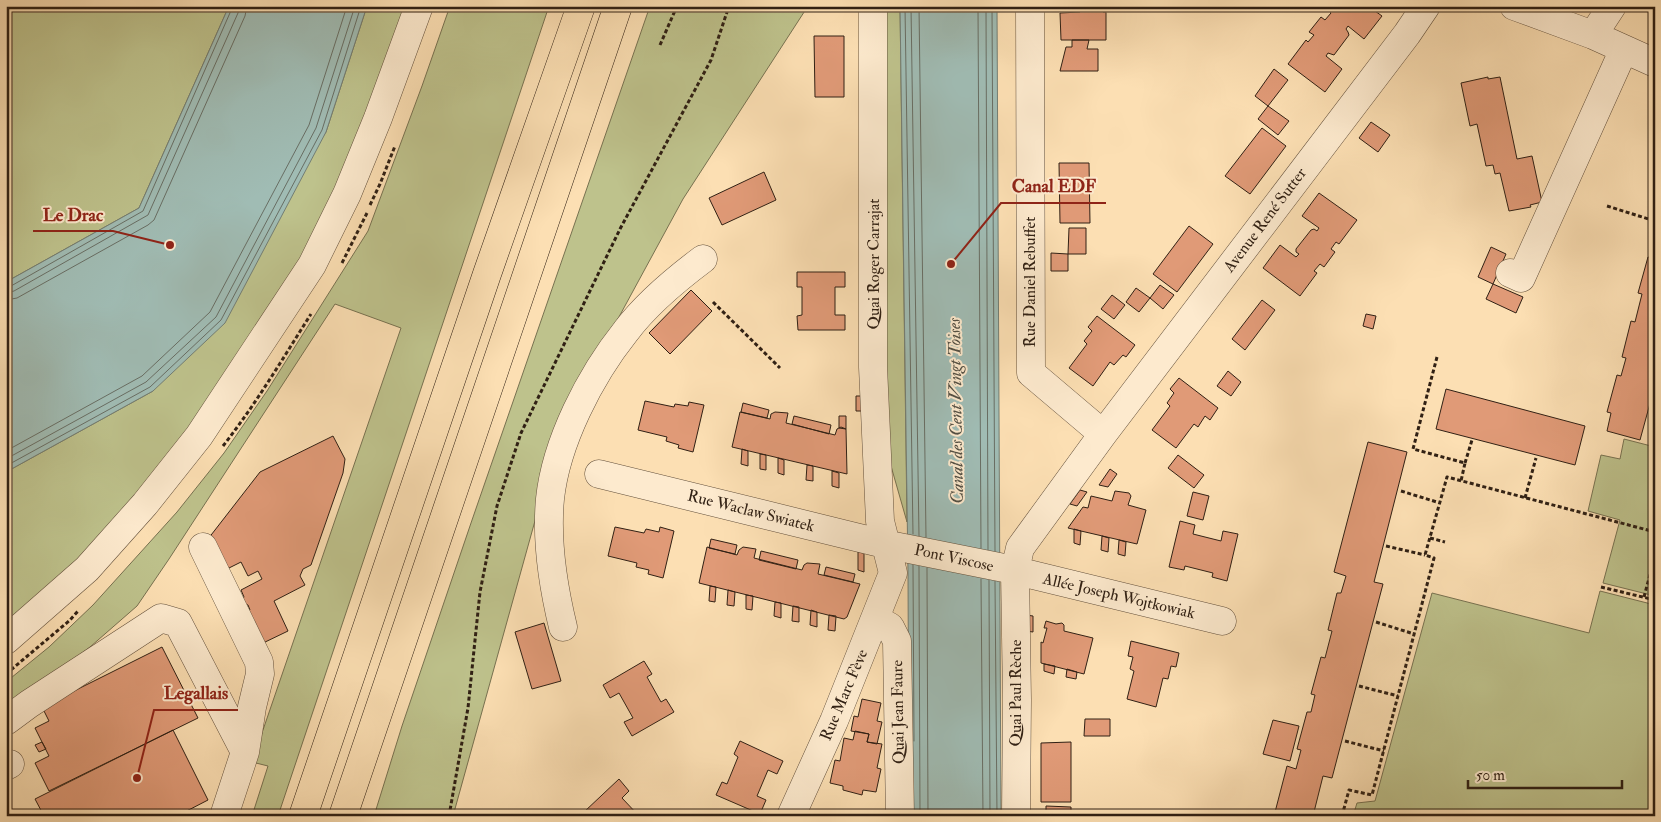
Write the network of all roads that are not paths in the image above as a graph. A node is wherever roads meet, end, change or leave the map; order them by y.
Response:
1 (420, 6) edge
2 (564, 6) edge
3 (582, 6) edge
4 (618, 6) edge
5 (873, 6) edge
6 (1030, 6) edge
7 (1426, 6) edge
8 (1514, 6) edge
9 (1612, 6) edge
10 (1594, 35) junction
11 (1624, 49) junction
12 (1655, 63) edge
13 (703, 259) dead end
14 (1510, 273) dead end
15 (487, 274) junction
16 (1103, 434) junction
17 (599, 474) dead end
18 (889, 538) junction
19 (203, 547) dead end
20 (1009, 570) junction
21 (893, 573) joint
22 (876, 619) junction
23 (1222, 621) dead end
24 (563, 627) dead end
25 (6, 640) edge
26 (6, 721) edge
27 (244, 752) junction
28 (224, 816) edge
29 (303, 816) edge
30 (343, 816) edge
31 (791, 816) edge
32 (900, 816) edge
33 (1016, 816) edge

1 - 25 street
2 - 15 highway
3 - 15 highway
4 - 30 highway
5 - 18 street, Quai Roger Carrajat
6 - 16 street, Rue Daniel Rebuffet
7 - 16 street, Avenue René Sutter
8 - 10 street
9 - 10 street
10 - 11 street
11 - 12 street
11 - 14 street
13 - 24 street
15 - 29 highway
16 - 20 street, Avenue René Sutter
17 - 18 street, Rue Waclaw Swiatek
18 - 20 street, Pont Viscose
18 - 21 street, Quai Roger Carrajat
19 - 27 street
20 - 23 street, Allée Joseph Wojtkowiak
20 - 33 street, Quai Paul Rèche
21 - 22 street, Rue Marc Fève
22 - 31 street, Rue Marc Fève
22 - 32 street, Quai Jean Faure
26 - 27 street
27 - 28 street

